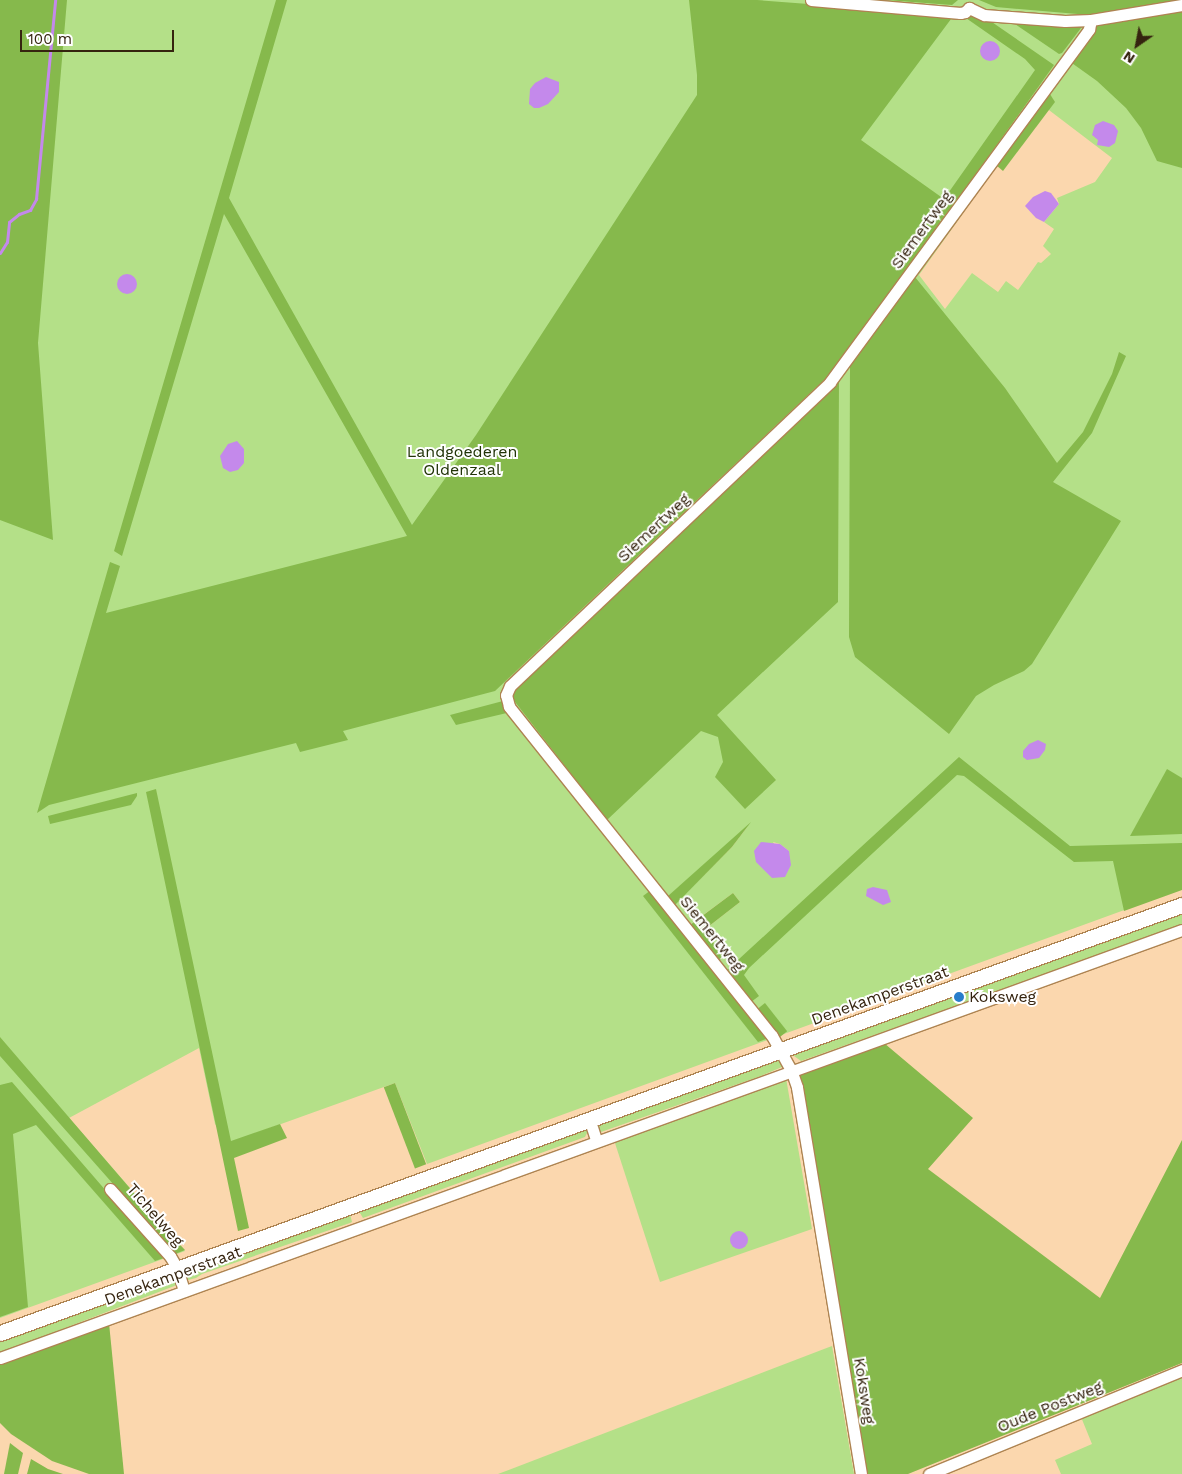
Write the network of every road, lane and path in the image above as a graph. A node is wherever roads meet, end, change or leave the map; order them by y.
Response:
1 (812, 0) edge
2 (970, 4) edge
3 (1182, 5) edge
4 (1091, 20) junction
5 (1182, 905) edge
6 (1182, 930) edge
7 (781, 1051) junction
8 (791, 1070) junction
9 (589, 1118) junction
10 (596, 1140) junction
11 (110, 1189) dead end
12 (354, 1205) junction
13 (358, 1227) junction
14 (177, 1268) junction
15 (184, 1290) junction
16 (0, 1333) edge
17 (0, 1358) edge
18 (1182, 1370) edge
19 (861, 1474) edge
20 (930, 1474) edge

1 - 2 street
2 - 4 street
3 - 4 street
4 - 7 street, Siemertweg
5 - 7 main road, Denekamperstraat
6 - 8 street, Denekamperstraat
7 - 8 street, Koksweg
7 - 9 main road, Denekamperstraat
8 - 10 street, Denekamperstraat
8 - 19 street, Koksweg
9 - 10 street
9 - 12 main road, Denekamperstraat
10 - 13 street, Denekamperstraat
11 - 14 street, Tichelweg
12 - 13 street
12 - 14 main road, Denekamperstraat
13 - 15 street, Denekamperstraat
14 - 15 street, Tichelweg
14 - 16 main road, Denekamperstraat
15 - 17 street, Denekamperstraat
18 - 20 street, Oude Postweg

